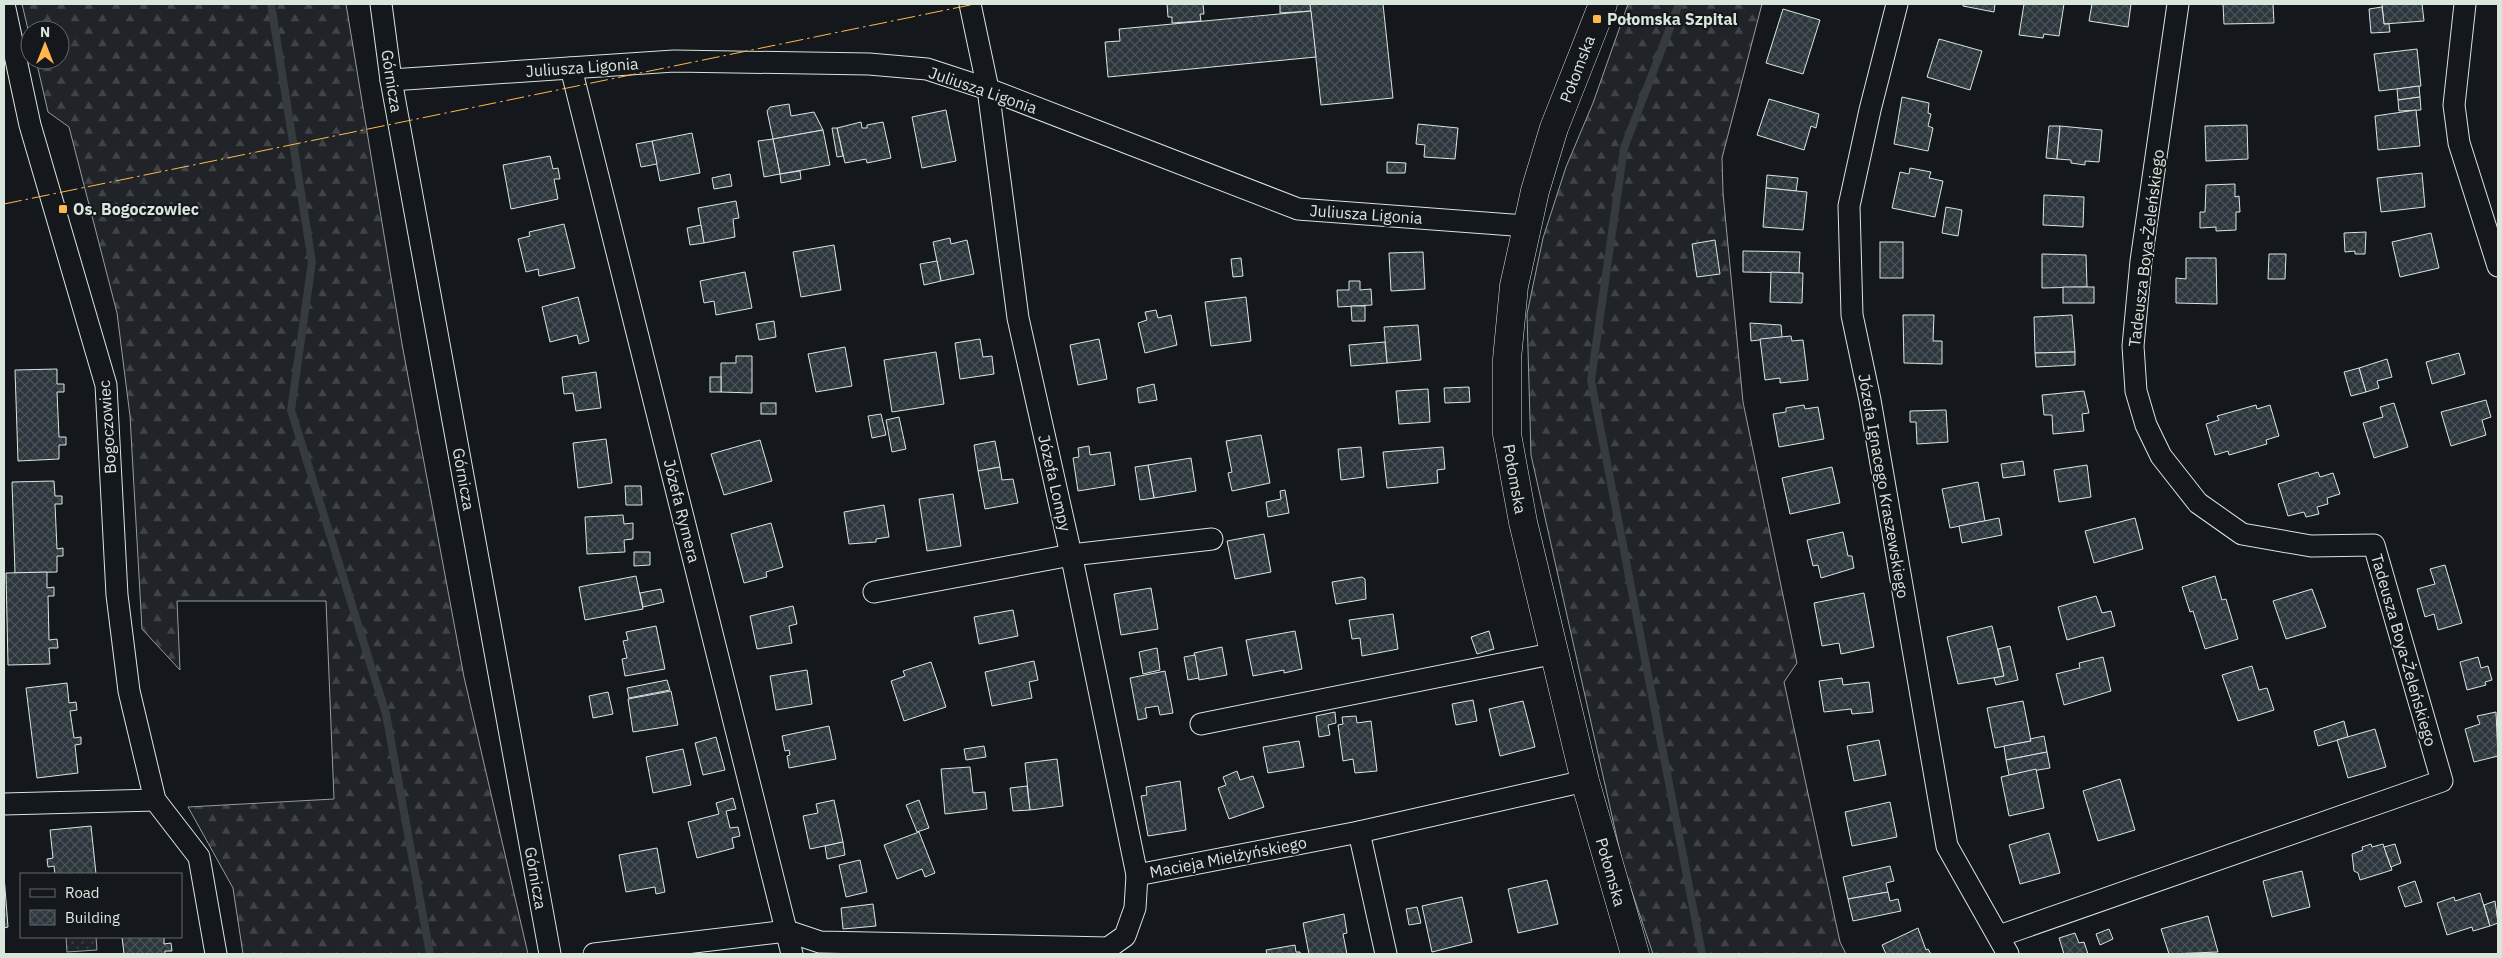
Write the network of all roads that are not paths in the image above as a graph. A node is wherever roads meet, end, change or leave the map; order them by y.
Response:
1 (4, 4) edge
2 (381, 4) edge
3 (970, 4) edge
4 (1603, 4) edge
5 (1897, 4) edge
6 (2178, 4) edge
7 (2465, 4) edge
8 (571, 68) junction
9 (391, 80) junction
10 (988, 89) junction
11 (1527, 226) junction
12 (2498, 266) edge
13 (1212, 539) dead end
14 (1071, 555) junction
15 (874, 592) dead end
16 (1556, 653) junction
17 (1201, 724) dead end
18 (1585, 781) junction
19 (155, 800) junction
20 (4, 804) edge
21 (1359, 832) junction
22 (1137, 874) junction
23 (787, 931) junction
24 (2004, 945) edge
25 (1105, 951) edge
26 (216, 954) edge
27 (550, 954) edge
28 (594, 954) edge
29 (792, 954) edge
30 (1386, 954) edge
31 (1635, 954) edge

1 - 19 street, Bogoczowiec
2 - 9 street, Górnicza
3 - 10 street, Józefa Lompy
4 - 11 street, Połomska
5 - 24 street, Józefa Ignacego Kraszewskiego
6 - 24 street, Tadeusza Boya-Żeleńskiego
7 - 12 street
8 - 9 street, Juliusza Ligonia
8 - 10 street, Juliusza Ligonia
8 - 23 street, Józefa Rymera
9 - 27 street, Górnicza
10 - 11 street, Juliusza Ligonia
10 - 14 street, Józefa Lompy
11 - 16 street, Połomska
13 - 14 street
14 - 15 street
14 - 22 street, Józefa Lompy
16 - 17 street
16 - 18 street, Połomska
18 - 21 street, Macieja Mielżyńskiego
18 - 31 street, Połomska
19 - 20 street
19 - 26 street, Bogoczowiec
21 - 22 street, Macieja Mielżyńskiego
21 - 30 street
22 - 25 street, Macieja Mielżyńskiego
23 - 25 street, Macieja Mielżyńskiego
23 - 28 street, Macieja Mielżyńskiego
23 - 29 street, Józefa Rymera

